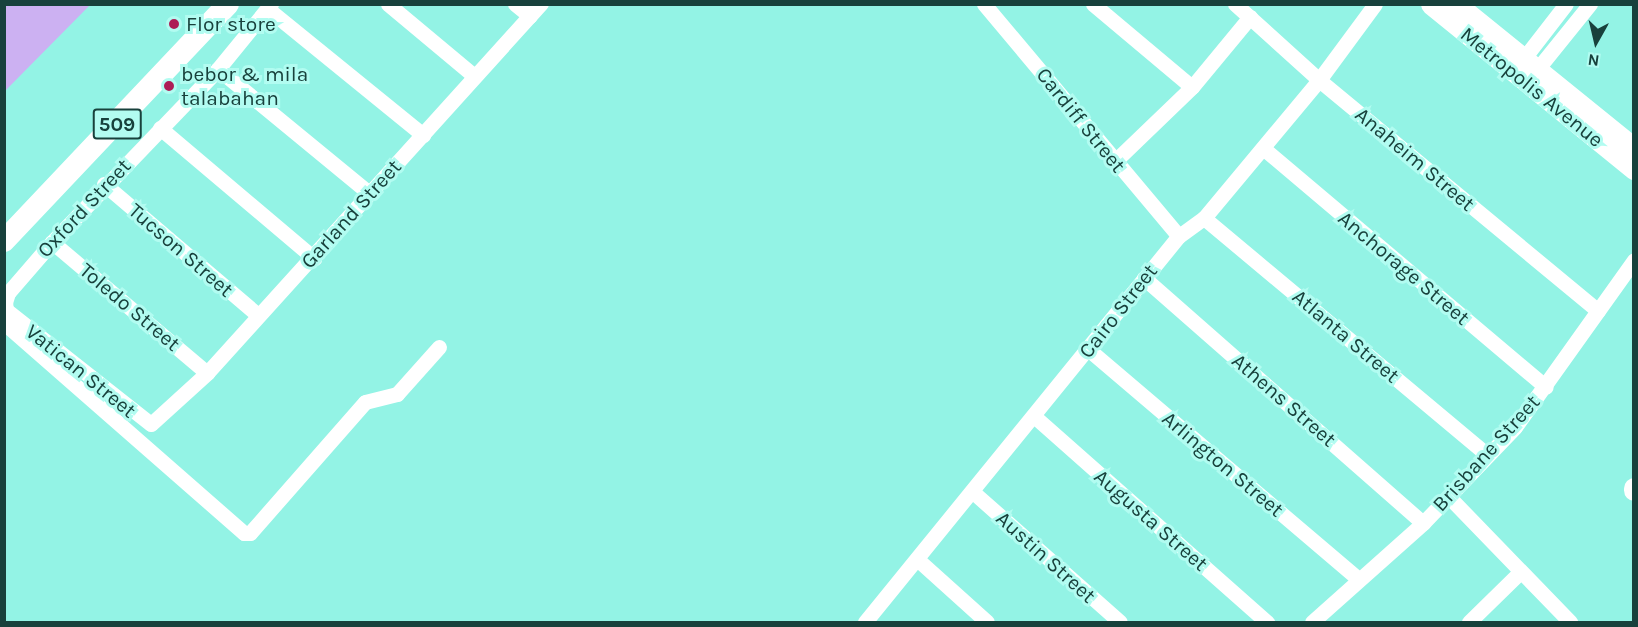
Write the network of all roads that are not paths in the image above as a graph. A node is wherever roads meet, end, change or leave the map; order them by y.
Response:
1 (228, 4) edge
2 (388, 4) edge
3 (515, 4) edge
4 (542, 4) edge
5 (984, 4) edge
6 (1094, 4) edge
7 (1235, 4) edge
8 (1376, 4) edge
9 (1431, 4) edge
10 (1456, 4) edge
11 (1566, 4) edge
12 (1590, 4) edge
13 (269, 7) edge
14 (530, 16) junction
15 (1250, 17) junction
16 (218, 69) junction
17 (1525, 70) junction
18 (474, 76) junction
19 (1319, 80) junction
20 (1192, 87) junction
21 (160, 128) junction
22 (423, 135) junction
23 (1263, 148) junction
24 (1634, 148) edge
25 (1114, 162) junction
26 (1634, 169) edge
27 (104, 184) junction
28 (368, 192) junction
29 (1204, 218) junction
30 (1179, 236) junction
31 (4, 240) edge
32 (52, 242) junction
33 (314, 258) junction
34 (1634, 260) edge
35 (1144, 278) junction
36 (1598, 311) junction
37 (258, 315) junction
38 (5, 317) edge
39 (439, 347) dead end
40 (1088, 349) junction
41 (207, 373) junction
42 (1546, 387) junction
43 (1035, 417) junction
44 (159, 420) joint
45 (1487, 455) junction
46 (973, 492) junction
47 (1449, 497) junction
48 (1423, 523) junction
49 (916, 559) junction
50 (1519, 573) junction
51 (1358, 579) junction
52 (865, 622) edge
53 (987, 622) edge
54 (1120, 622) edge
55 (1268, 622) edge
56 (1312, 622) edge
57 (1469, 622) edge
58 (1570, 622) edge

1 - 31 main road, 509
2 - 18 street
3 - 14 street
4 - 14 street, Garland Street
5 - 25 street, Cardiff Street
6 - 20 street
7 - 15 street, Anaheim Street
8 - 19 street, Cairo Street
9 - 17 main road, Metropolis Avenue
10 - 17 main road, Metropolis Avenue
11 - 17 street
12 - 17 street
13 - 16 street, Oxford Street
13 - 22 street
14 - 18 street, Garland Street
15 - 19 street, Anaheim Street
15 - 20 street
16 - 21 street, Oxford Street
16 - 28 street
17 - 24 main road, Metropolis Avenue
17 - 26 main road, Metropolis Avenue
18 - 22 street, Garland Street
19 - 23 street, Cairo Street
19 - 36 street, Anaheim Street
20 - 25 street
21 - 27 street, Oxford Street
21 - 33 street
22 - 28 street, Garland Street
23 - 29 street, Cairo Street
23 - 42 street, Anchorage Street
25 - 30 street, Cardiff Street
27 - 32 street, Oxford Street
27 - 37 street, Tucson Street
28 - 33 street, Garland Street
29 - 30 street, Cairo Street
29 - 45 street, Atlanta Street
30 - 35 street, Cairo Street
32 - 38 street, Oxford Street
32 - 41 street, Toledo Street
33 - 37 street, Garland Street
34 - 36 street, Brisbane Street
35 - 40 street, Cairo Street
35 - 48 street, Athens Street
36 - 42 street, Brisbane Street
37 - 41 street, Garland Street
38 - 39 street
38 - 44 street, Vatican Street
40 - 43 street, Cairo Street
40 - 51 street, Arlington Street
41 - 44 street, Garland Street
42 - 45 street, Brisbane Street
43 - 46 street, Cairo Street
43 - 55 street, Augusta Street
45 - 47 street, Brisbane Street
46 - 49 street, Cairo Street
46 - 54 street, Austin Street
47 - 48 street, Brisbane Street
47 - 50 street
48 - 51 street, Brisbane Street
49 - 52 street, Cairo Street
49 - 53 street
50 - 57 street
50 - 58 street
51 - 56 street, Brisbane Street

